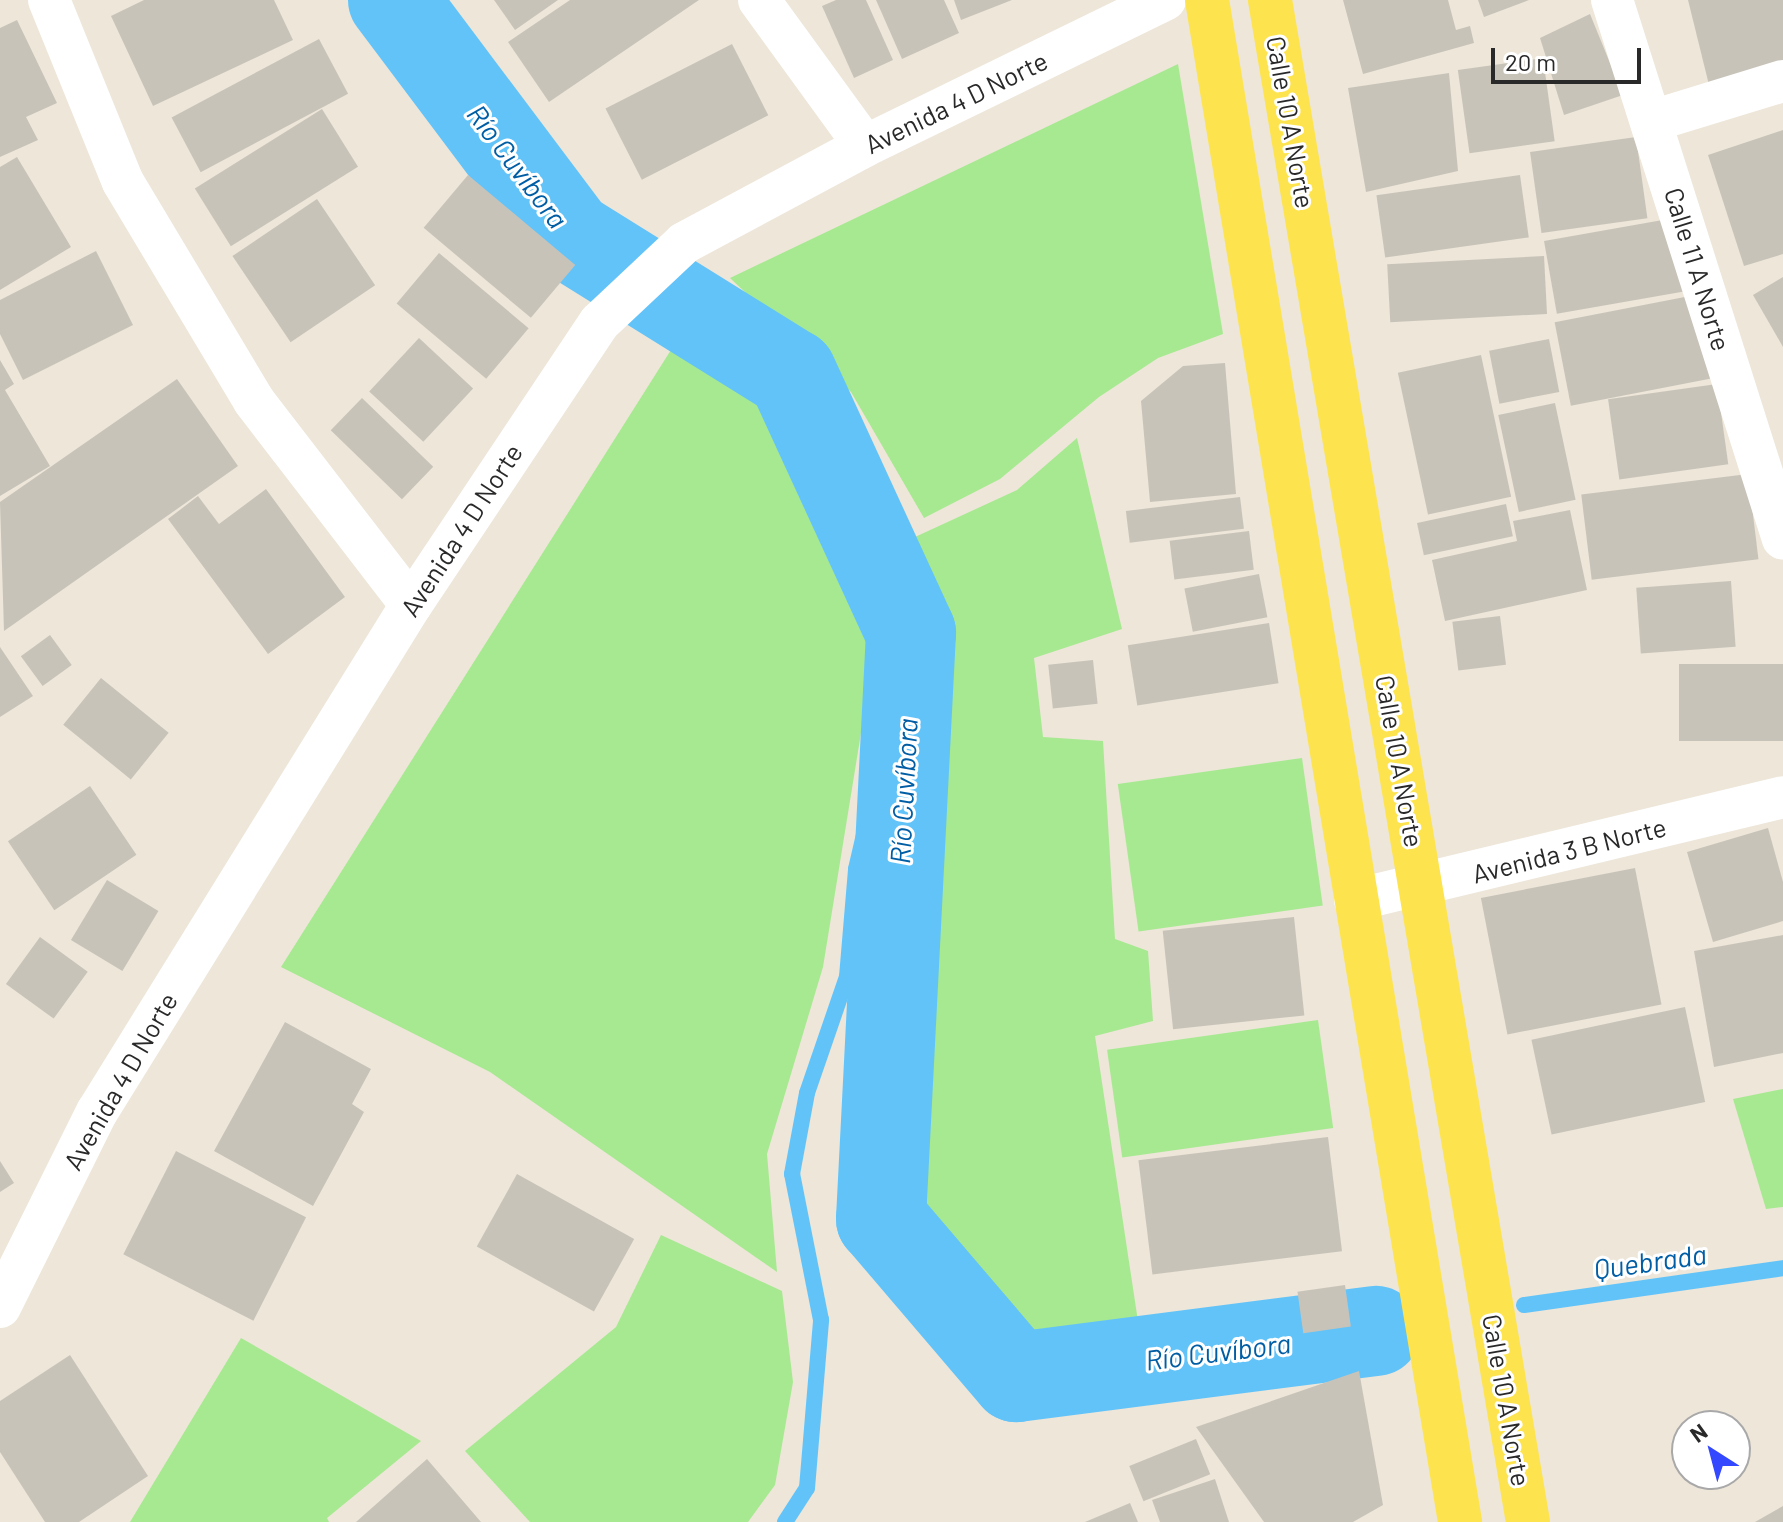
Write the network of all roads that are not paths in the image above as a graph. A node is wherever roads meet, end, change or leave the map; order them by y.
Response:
1 (49, 0) edge
2 (759, 0) edge
3 (1165, 0) edge
4 (1207, 0) edge
5 (1270, 0) edge
6 (1612, 0) edge
7 (1783, 81) edge
8 (1652, 121) junction
9 (865, 146) junction
10 (1783, 539) edge
11 (411, 605) junction
12 (1783, 797) edge
13 (1420, 887) junction
14 (1355, 900) junction
15 (0, 1307) edge
16 (1460, 1522) edge
17 (1528, 1522) edge

1 - 11 street
2 - 9 street
3 - 9 street, Avenida 4 D Norte
4 - 14 main road
5 - 13 main road, Calle 10 A Norte
6 - 8 street, Calle 11 A Norte
7 - 8 street
8 - 10 street, Calle 11 A Norte
9 - 11 street, Avenida 4 D Norte
11 - 15 street, Avenida 4 D Norte
12 - 13 street, Avenida 3 B Norte
13 - 14 street, Avenida 3 B Norte
13 - 17 main road, Calle 10 A Norte
14 - 16 main road

